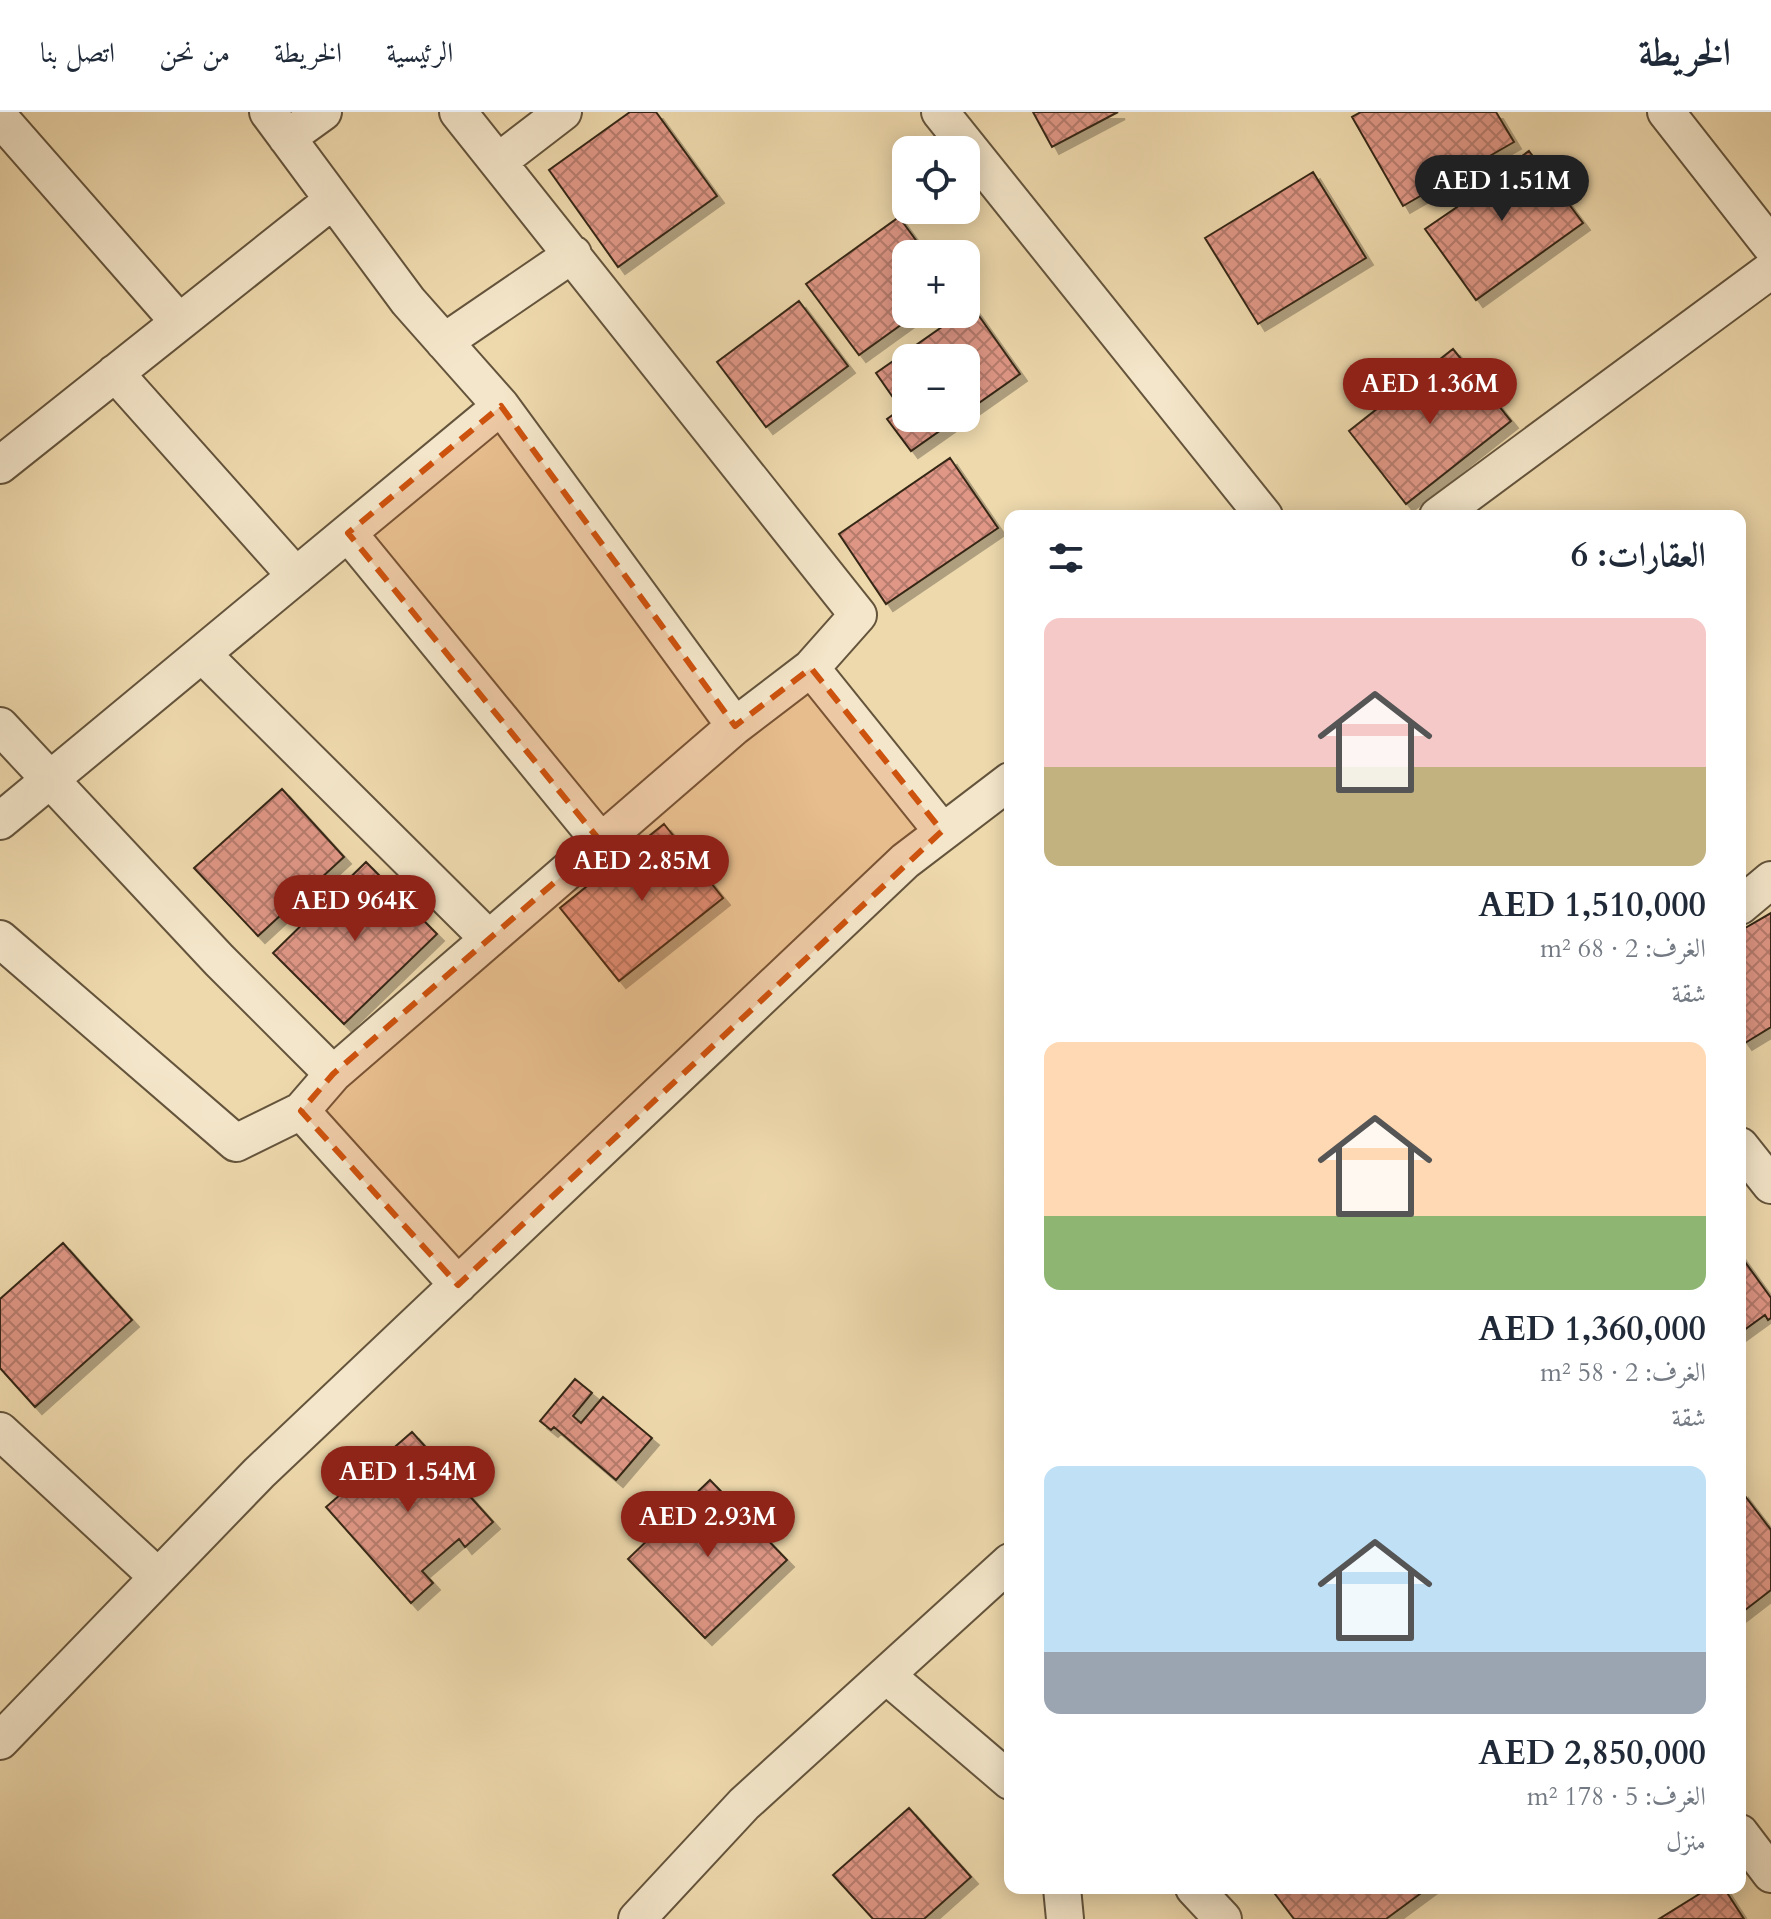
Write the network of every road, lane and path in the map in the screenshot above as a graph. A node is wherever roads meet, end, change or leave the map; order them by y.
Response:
1 (323, 112) edge
2 (458, 112) edge
3 (563, 112) edge
4 (940, 112) edge
5 (1666, 112) edge
6 (0, 118) edge
7 (277, 125) edge
8 (498, 162) junction
9 (333, 200) junction
10 (1771, 246) edge
11 (573, 254) junction
12 (1771, 270) edge
13 (179, 322) junction
14 (444, 342) junction
15 (115, 373) junction
16 (501, 406) junction
17 (0, 465) edge
18 (1259, 510) edge
19 (1446, 510) edge
20 (348, 533) junction
21 (296, 576) junction
22 (202, 654) junction
23 (811, 668) junction
24 (0, 726) edge
25 (735, 726) junction
26 (50, 780) junction
27 (1004, 785) edge
28 (0, 821) edge
29 (942, 831) junction
30 (601, 842) junction
31 (1771, 880) edge
32 (1746, 901) edge
33 (0, 939) edge
34 (489, 939) junction
35 (333, 1074) junction
36 (301, 1111) junction
37 (1746, 1154) edge
38 (1771, 1185) edge
39 (458, 1285) junction
40 (0, 1431) edge
41 (1004, 1567) edge
42 (158, 1577) junction
43 (886, 1675) junction
44 (0, 1741) edge
45 (1004, 1776) edge
46 (1746, 1841) edge
47 (1771, 1874) edge
48 (1063, 1894) edge
49 (1200, 1894) edge
50 (637, 1919) edge
51 (1065, 1919) edge
52 (1223, 1919) edge

1 - 7 street
2 - 8 street
3 - 8 street
4 - 18 street
5 - 10 street
6 - 13 street
7 - 9 street
8 - 11 street
9 - 13 street
9 - 14 street
11 - 14 street
11 - 23 street
12 - 19 street
13 - 15 street
14 - 16 street
15 - 17 street
15 - 21 street
16 - 20 street
16 - 25 street
20 - 21 street
20 - 30 street
21 - 22 street
22 - 26 street
22 - 34 street
23 - 25 street
23 - 29 street
24 - 26 street
25 - 30 street
26 - 28 street
26 - 35 street
27 - 29 street
29 - 39 street
30 - 34 street
31 - 32 street
33 - 36 street
34 - 35 street
35 - 36 street
36 - 39 street
37 - 38 street
39 - 42 street
40 - 42 street
41 - 43 street
42 - 44 street
43 - 45 street
43 - 50 street
46 - 47 street
48 - 51 street
49 - 52 street

